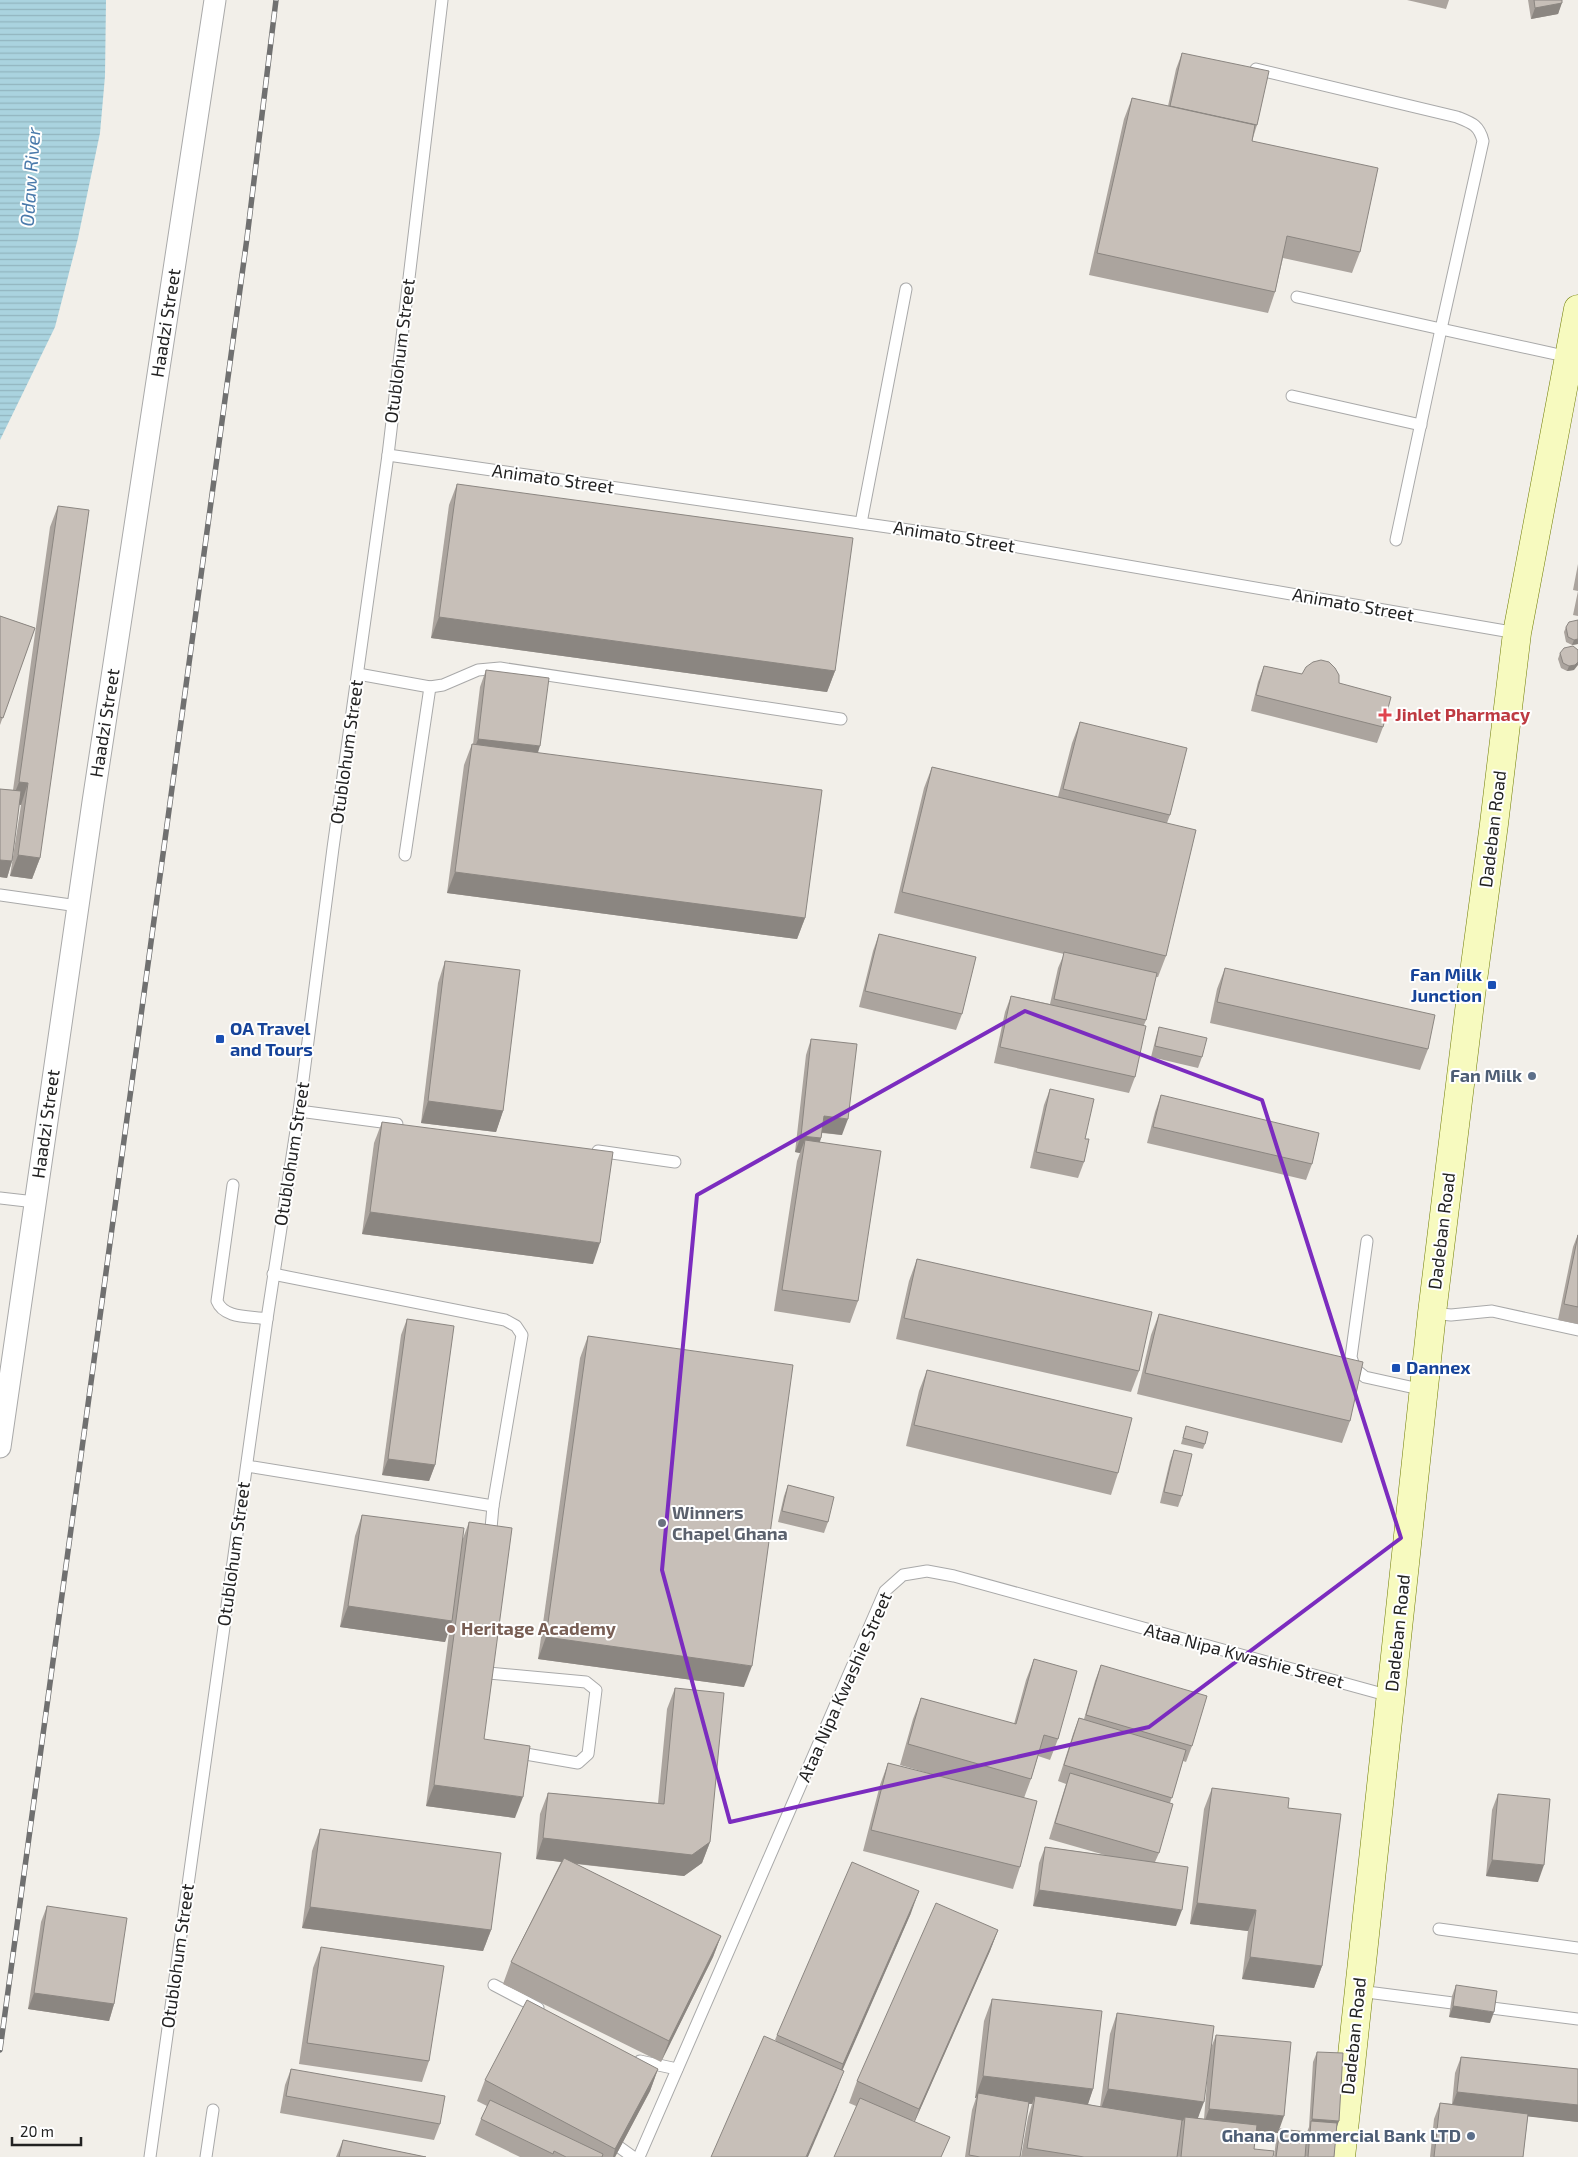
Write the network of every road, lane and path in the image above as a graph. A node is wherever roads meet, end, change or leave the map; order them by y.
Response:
1 (215, 0) edge
2 (442, 0) edge
3 (1244, 67) edge
4 (906, 289) dead end
5 (1297, 297) dead end
6 (1578, 309) edge
7 (1441, 329) junction
8 (1569, 357) junction
9 (1292, 396) dead end
10 (1421, 425) junction
11 (388, 455) junction
12 (861, 523) junction
13 (1396, 540) dead end
14 (1517, 633) junction
15 (358, 674) junction
16 (430, 687) junction
17 (842, 719) dead end
18 (405, 855) dead end
19 (0, 895) edge
20 (78, 906) junction
21 (299, 1111) junction
22 (408, 1126) edge
23 (586, 1150) edge
24 (675, 1162) dead end
25 (233, 1185) dead end
26 (0, 1198) edge
27 (35, 1202) junction
28 (1367, 1241) dead end
29 (273, 1274) junction
30 (1432, 1313) junction
31 (267, 1318) junction
32 (1578, 1330) edge
33 (1424, 1390) junction
34 (0, 1447) edge
35 (246, 1466) junction
36 (493, 1506) junction
37 (489, 1555) edge
38 (478, 1672) edge
39 (1392, 1696) junction
40 (505, 1751) edge
41 (1439, 1929) dead end
42 (1578, 1948) edge
43 (494, 1986) dead end
44 (1359, 1991) junction
45 (546, 2012) edge
46 (1578, 2019) edge
47 (677, 2069) junction
48 (632, 2077) edge
49 (213, 2110) dead end
50 (609, 2125) edge
51 (150, 2157) edge
52 (206, 2157) edge
53 (633, 2157) edge
54 (638, 2157) edge
55 (1341, 2157) edge

1 - 20 street, Haadzi Street
2 - 11 lane, Otublohum Street
3 - 7 lane
4 - 12 lane
5 - 7 lane
6 - 8 street, Dadeban Road
7 - 8 lane
7 - 10 lane
8 - 14 street, Dadeban Road
9 - 10 lane
10 - 13 lane
11 - 12 lane, Animato Street
11 - 15 lane, Otublohum Street
12 - 14 lane, Animato Street
14 - 30 street, Dadeban Road
15 - 16 lane
15 - 21 lane, Otublohum Street
16 - 17 lane
16 - 18 lane
19 - 20 lane
20 - 27 street, Haadzi Street
21 - 22 lane
21 - 29 lane, Otublohum Street
23 - 24 lane
25 - 31 lane
26 - 27 lane
27 - 34 street, Haadzi Street
28 - 33 lane
29 - 31 lane, Otublohum Street
29 - 36 lane
30 - 32 lane
30 - 33 street, Dadeban Road
31 - 35 lane, Otublohum Street
33 - 39 street, Dadeban Road
35 - 36 lane
35 - 51 lane, Otublohum Street
36 - 37 lane
38 - 40 lane
39 - 44 street, Dadeban Road
39 - 47 lane, Ataa Nipa Kwashie Street
41 - 42 lane
43 - 45 lane
44 - 46 lane
44 - 55 street, Dadeban Road
47 - 48 lane
47 - 54 lane, Ataa Nipa Kwashie Street
49 - 52 lane
50 - 53 lane

